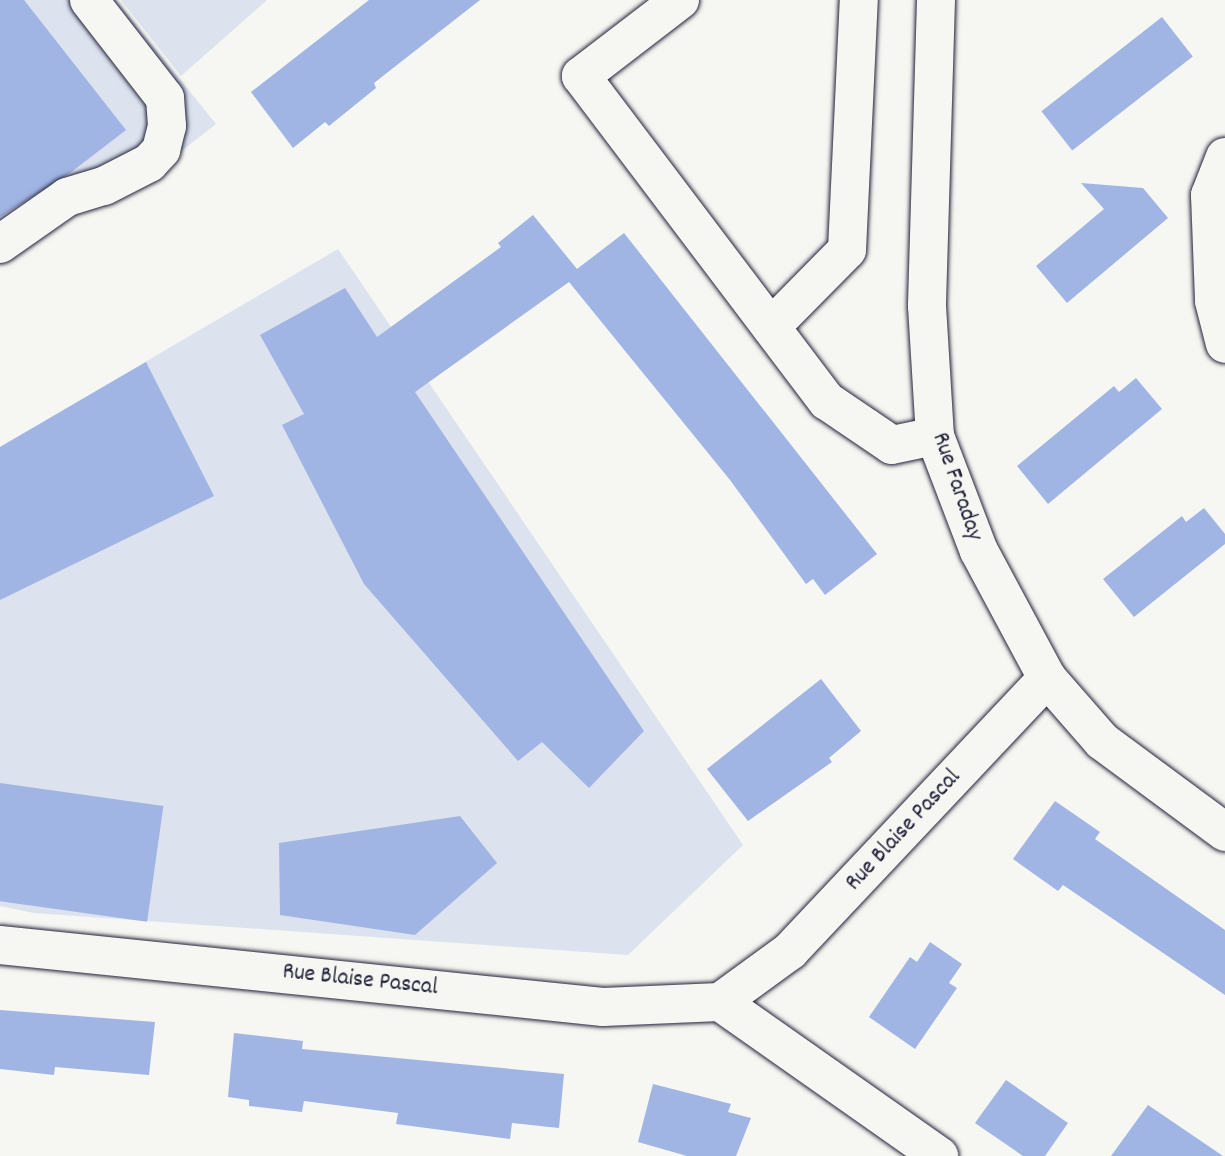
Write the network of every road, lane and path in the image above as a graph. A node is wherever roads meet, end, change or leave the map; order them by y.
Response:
1 (89, 0) edge
2 (680, 0) edge
3 (859, 0) edge
4 (936, 0) edge
5 (1225, 157) edge
6 (0, 244) edge
7 (771, 327) junction
8 (1225, 344) edge
9 (935, 436) junction
10 (1047, 678) junction
11 (1225, 832) edge
12 (0, 944) edge
13 (720, 1002) junction
14 (939, 1156) edge

1 - 6 street
2 - 7 street
3 - 7 street
4 - 9 street, Rue Faraday
5 - 8 street
7 - 9 street
9 - 10 street, Rue Faraday
10 - 11 street, Rue Faraday
10 - 13 street, Rue Blaise Pascal
12 - 13 street, Rue Blaise Pascal
13 - 14 street

